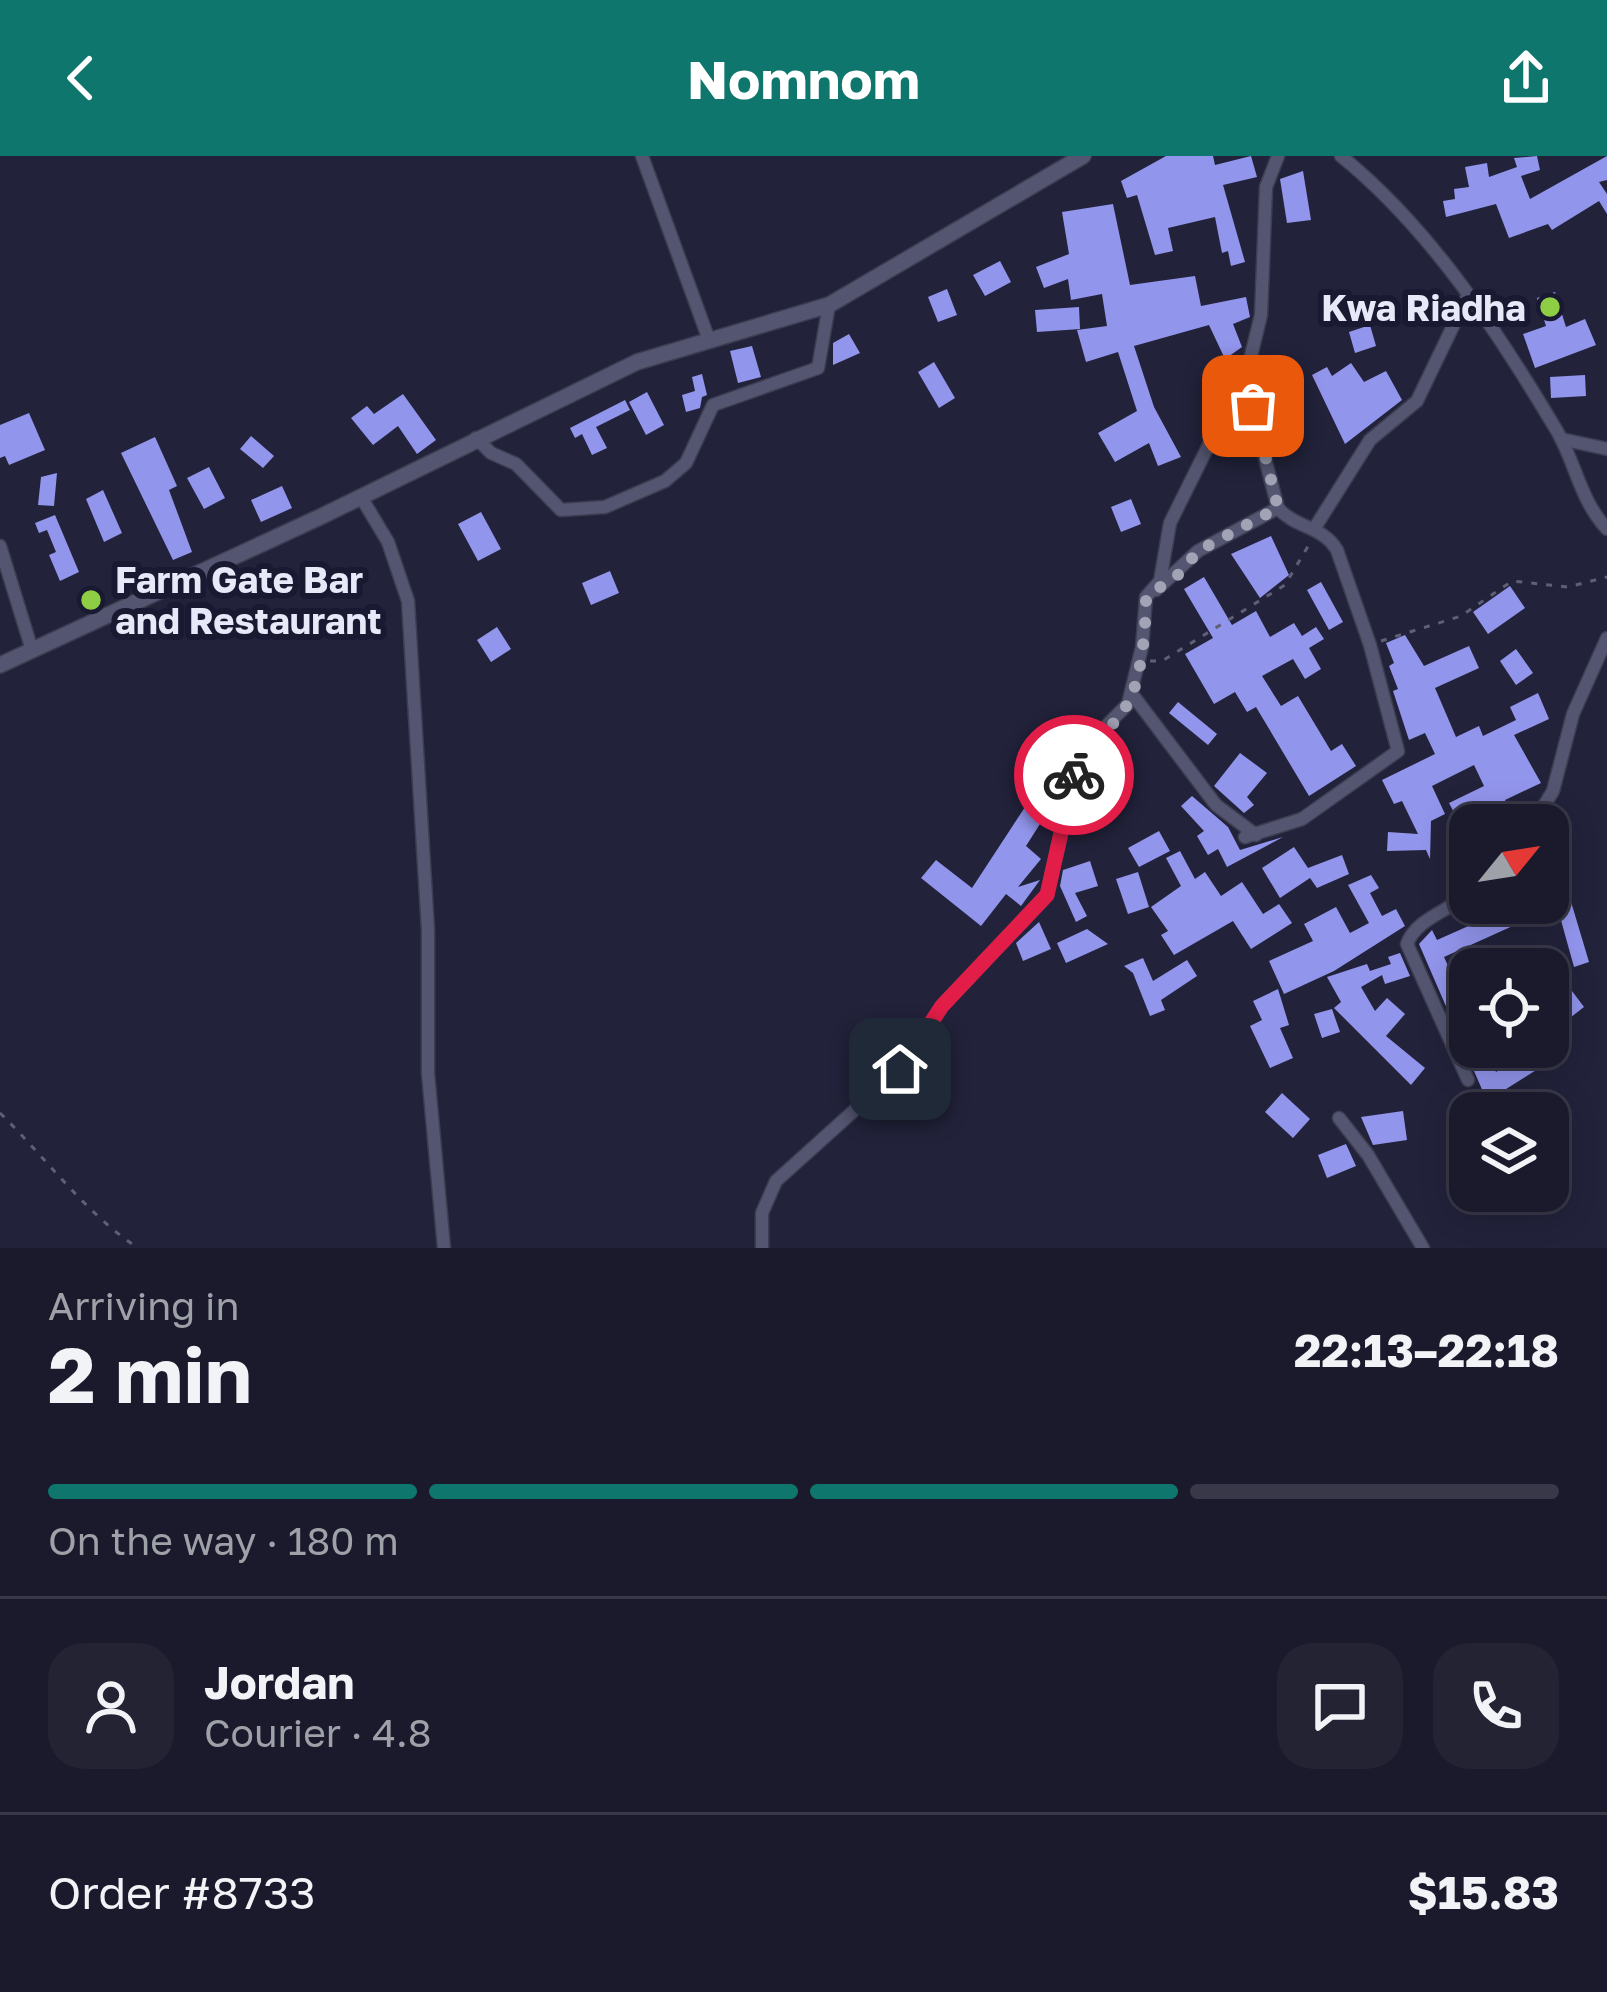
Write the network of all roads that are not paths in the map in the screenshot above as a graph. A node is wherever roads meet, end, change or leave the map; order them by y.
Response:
1 (642, 156) edge
2 (1279, 156) edge
3 (1341, 156) edge
4 (1076, 158) edge
5 (1467, 297) junction
6 (829, 305) junction
7 (709, 340) junction
8 (1244, 377) junction
9 (476, 438) junction
10 (1561, 439) junction
11 (1607, 449) edge
12 (361, 497) junction
13 (1278, 508) junction
14 (1314, 529) junction
15 (1607, 529) edge
16 (0, 546) edge
17 (1146, 597) junction
18 (1607, 638) edge
19 (32, 650) junction
20 (0, 665) edge
21 (1135, 697) junction
22 (1544, 804) edge
23 (1449, 911) edge
24 (1468, 1080) dead end
25 (1340, 1118) dead end
26 (444, 1248) edge
27 (762, 1248) edge
28 (1423, 1248) edge

1 - 7 street
2 - 8 street
3 - 5 street
4 - 6 street
5 - 10 street
5 - 14 street
6 - 7 street
6 - 9 street
7 - 9 street
8 - 13 street
8 - 17 street
9 - 12 street
10 - 11 street
10 - 15 street
12 - 19 street
12 - 26 street
13 - 14 street
13 - 17 street
14 - 21 street
16 - 19 street
17 - 21 street
18 - 22 street
19 - 20 street
21 - 27 street
23 - 24 street
25 - 28 street

